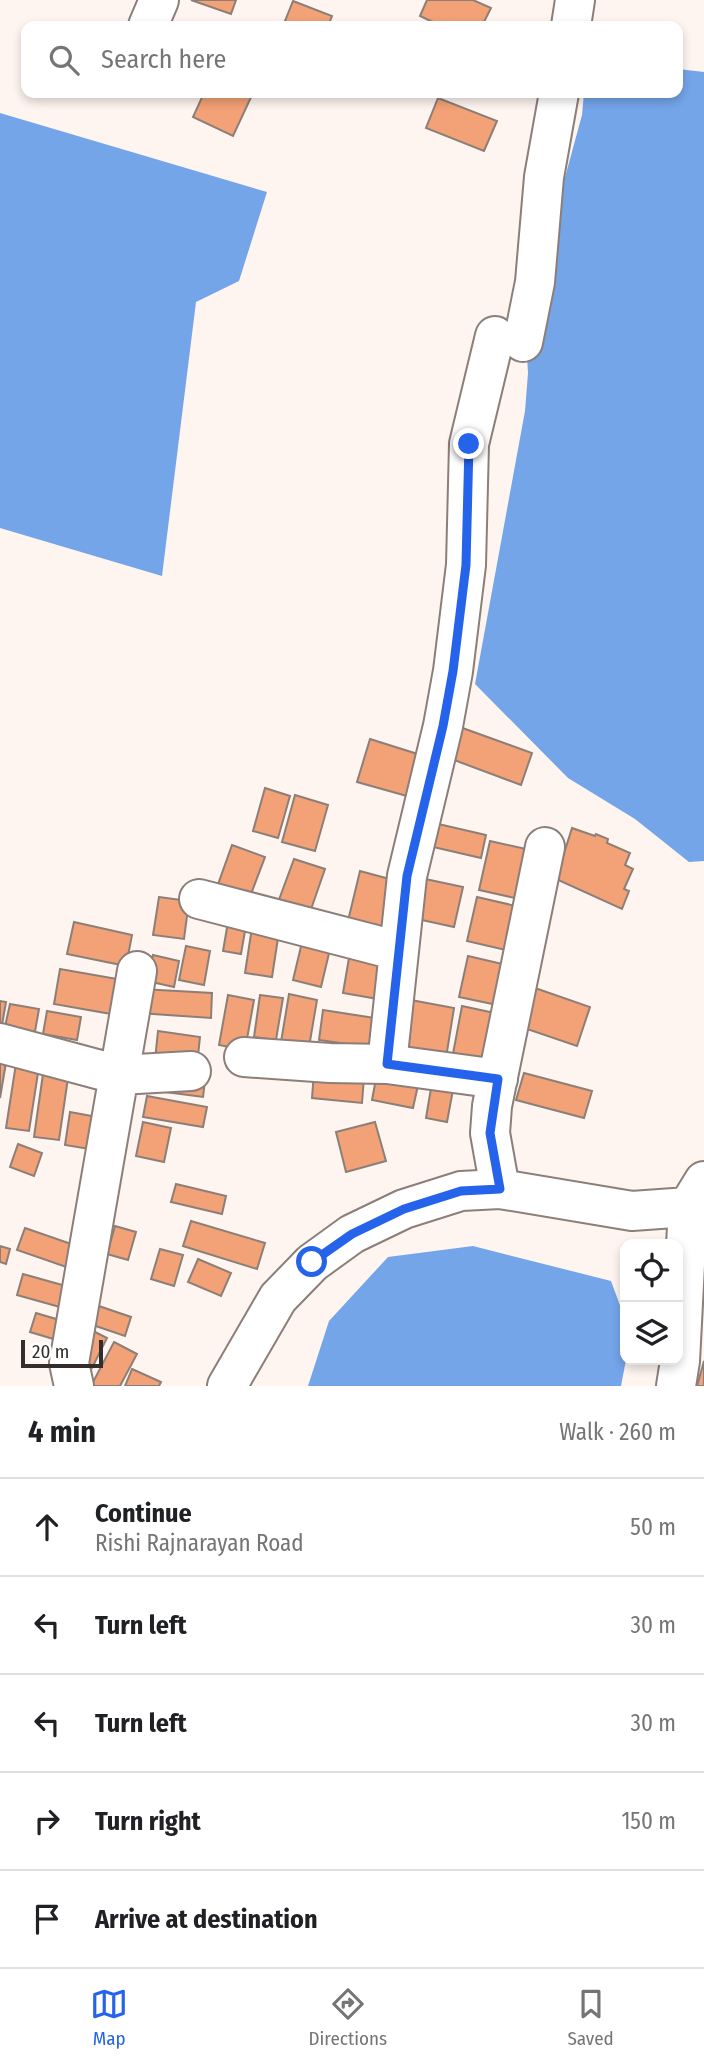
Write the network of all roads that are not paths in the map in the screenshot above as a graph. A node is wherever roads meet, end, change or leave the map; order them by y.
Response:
1 (159, 0) edge
2 (575, 0) edge
3 (150, 21) edge
4 (572, 21) edge
5 (558, 98) edge
6 (545, 847) dead end
7 (199, 899) dead end
8 (399, 951) junction
9 (137, 971) dead end
10 (0, 1043) edge
11 (244, 1057) dead end
12 (387, 1064) junction
13 (191, 1070) dead end
14 (119, 1075) junction
15 (498, 1079) junction
16 (500, 1189) junction
17 (696, 1194) edge
18 (74, 1386) edge
19 (227, 1386) edge
20 (676, 1386) edge

1 - 3 street
2 - 4 street
5 - 8 street
6 - 15 street
7 - 8 street
8 - 12 street
9 - 14 street
10 - 14 street
11 - 12 street
12 - 15 street
13 - 14 street
14 - 18 street
15 - 16 street
16 - 17 street
16 - 19 street
17 - 20 street

